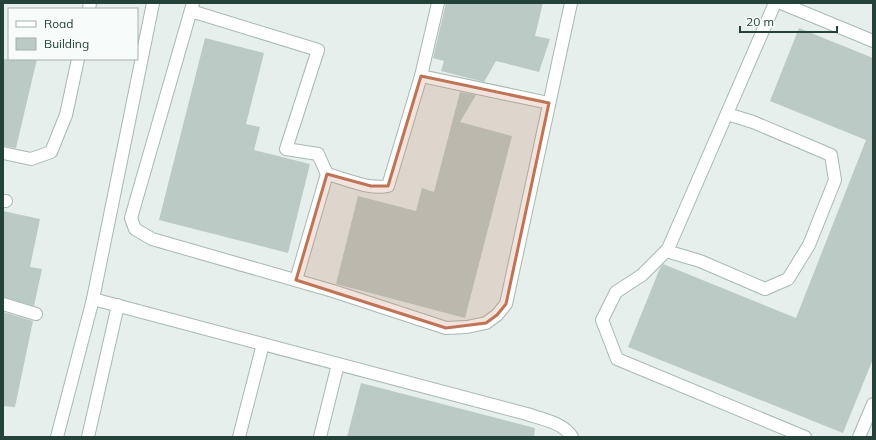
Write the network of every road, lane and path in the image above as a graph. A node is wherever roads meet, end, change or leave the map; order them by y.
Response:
1 (153, 3) edge
2 (438, 3) edge
3 (571, 3) edge
4 (775, 3) edge
5 (781, 3) edge
6 (192, 7) edge
7 (873, 41) edge
8 (78, 60) edge
9 (422, 76) junction
10 (549, 104) junction
11 (727, 114) junction
12 (3, 153) edge
13 (327, 174) junction
14 (666, 251) junction
15 (296, 280) junction
16 (93, 299) junction
17 (3, 304) edge
18 (118, 305) junction
19 (36, 314) dead end
20 (263, 344) junction
21 (338, 364) junction
22 (873, 404) edge
23 (57, 437) edge
24 (88, 437) edge
25 (239, 437) edge
26 (320, 437) edge
27 (572, 437) edge
28 (805, 437) edge
29 (860, 437) edge

1 - 16 street
2 - 9 street
3 - 10 street
4 - 11 street
5 - 7 street
6 - 13 street
6 - 15 street
8 - 12 street
9 - 10 street
9 - 13 street
10 - 15 street
11 - 14 street
11 - 14 street
13 - 15 street
14 - 28 street
16 - 18 street
16 - 23 street
17 - 19 street
18 - 20 street
18 - 24 street
20 - 21 street
20 - 25 street
21 - 26 street
21 - 27 street
22 - 29 street

